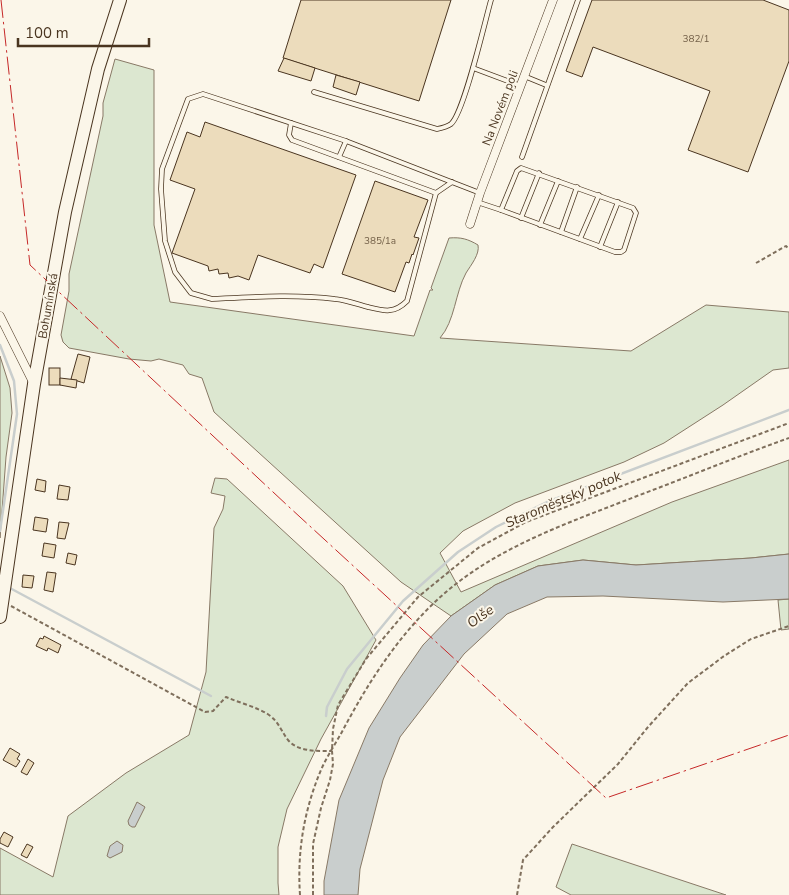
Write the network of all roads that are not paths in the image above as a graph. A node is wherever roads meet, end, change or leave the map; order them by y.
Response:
1 (120, 0) edge
2 (491, 0) edge
3 (553, 0) edge
4 (578, 0) edge
5 (473, 68) junction
6 (524, 76) junction
7 (546, 85) junction
8 (521, 86) junction
9 (314, 92) dead end
10 (291, 123) junction
11 (346, 141) junction
12 (339, 157) junction
13 (522, 157) dead end
14 (539, 174) junction
15 (558, 180) junction
16 (452, 182) junction
17 (577, 187) junction
18 (436, 193) junction
19 (480, 193) junction
20 (599, 195) junction
21 (478, 202) junction
22 (618, 202) junction
23 (501, 210) junction
24 (520, 218) junction
25 (470, 224) dead end
26 (540, 225) junction
27 (561, 232) junction
28 (580, 239) junction
29 (600, 247) junction
30 (0, 316) edge
31 (34, 384) junction
32 (0, 617) edge

1 - 31 main road, Bohumínská
2 - 5 lane
3 - 6 street, Na Novém poli
4 - 7 lane
5 - 8 lane
5 - 9 lane
6 - 7 lane
6 - 8 street, Na Novém poli
7 - 13 lane
8 - 19 street, Na Novém poli
10 - 11 lane
10 - 12 lane
10 - 18 lane
11 - 12 lane
11 - 16 lane
12 - 18 lane
14 - 15 lane
14 - 23 lane
14 - 24 lane
15 - 17 lane
15 - 26 lane
16 - 18 lane
16 - 19 lane
17 - 20 lane
17 - 27 lane
19 - 21 street, Na Novém poli
20 - 22 lane
20 - 28 lane
21 - 23 lane
21 - 25 street, Na Novém poli
22 - 29 lane
22 - 29 lane
23 - 24 lane
24 - 26 lane
26 - 27 lane
27 - 28 lane
28 - 29 lane
30 - 31 street
31 - 32 main road, Bohumínská

